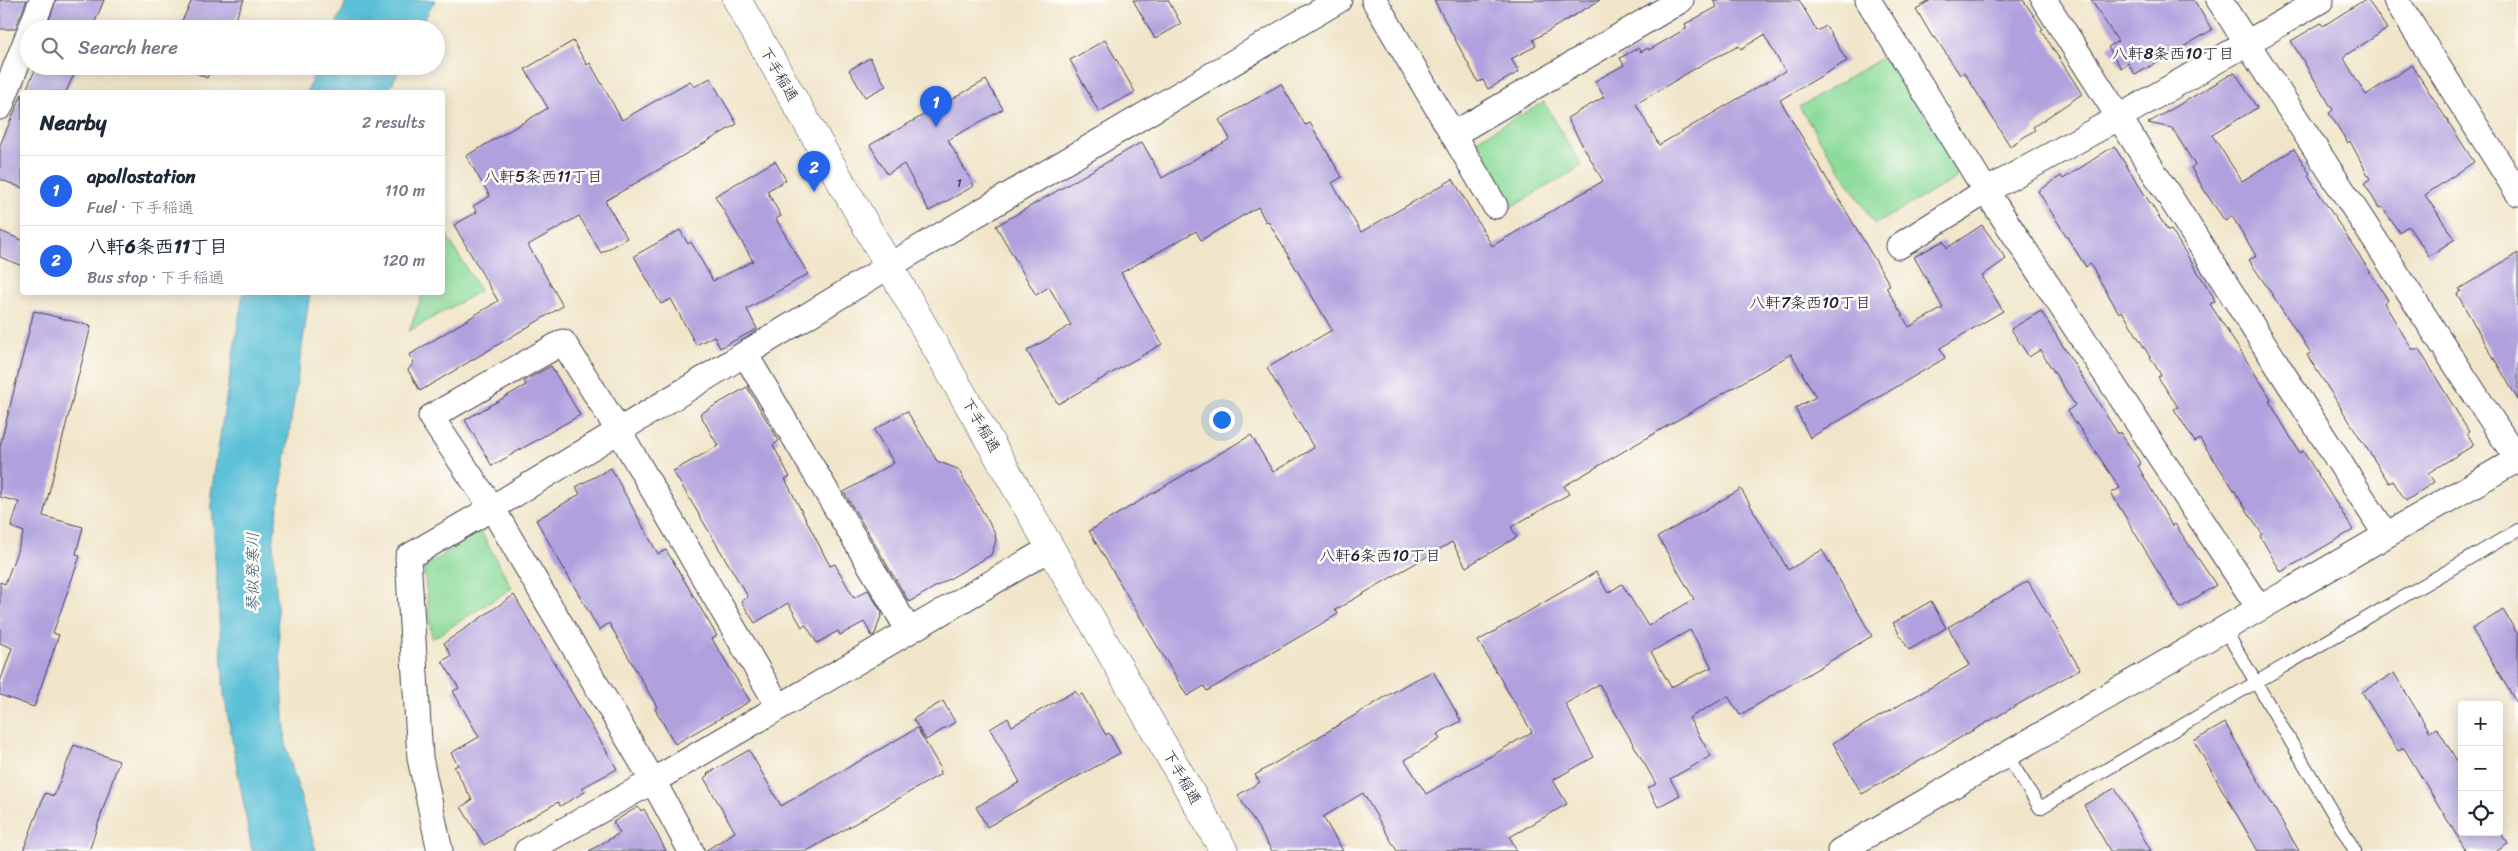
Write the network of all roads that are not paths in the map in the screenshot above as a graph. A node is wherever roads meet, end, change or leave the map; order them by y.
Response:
1 (42, 0) edge
2 (737, 0) edge
3 (1339, 0) edge
4 (1374, 0) edge
5 (1681, 0) edge
6 (2044, 0) edge
7 (2219, 0) edge
8 (2321, 0) edge
9 (2396, 0) edge
10 (1877, 3) edge
11 (34, 20) edge
12 (2247, 43) junction
13 (20, 55) edge
14 (0, 105) edge
15 (2118, 118) junction
16 (1454, 134) junction
17 (1986, 191) junction
18 (2518, 193) edge
19 (1495, 206) dead end
20 (1899, 246) dead end
21 (889, 266) junction
22 (745, 354) junction
23 (619, 431) junction
24 (2518, 459) edge
25 (492, 508) junction
26 (2518, 530) edge
27 (2386, 535) junction
28 (1051, 548) junction
29 (2259, 608) junction
30 (2224, 628) junction
31 (909, 631) junction
32 (2255, 682) junction
33 (779, 707) junction
34 (2006, 754) junction
35 (652, 781) junction
36 (440, 851) edge
37 (527, 851) edge
38 (691, 851) edge
39 (1224, 851) edge
40 (1840, 851) edge
41 (2355, 851) edge

1 - 11 street
2 - 21 main road, 下手稲通
3 - 21 street
4 - 16 street
5 - 16 street
6 - 15 street
7 - 12 street
8 - 12 street
9 - 18 street
10 - 17 street
12 - 15 street
12 - 24 street
13 - 14 street
15 - 17 street
15 - 27 street
16 - 19 street
17 - 20 street
17 - 29 street
21 - 22 street
21 - 28 main road, 下手稲通
22 - 23 street
22 - 31 street
23 - 25 street
23 - 25 street
23 - 33 street
24 - 27 street
25 - 35 street
25 - 36 street
26 - 32 lane
27 - 29 street
28 - 31 street
28 - 39 main road, 下手稲通
29 - 30 street
30 - 32 lane
30 - 34 street
31 - 33 street
32 - 34 lane
32 - 41 lane
33 - 35 street
34 - 40 street
35 - 37 street
35 - 38 street

